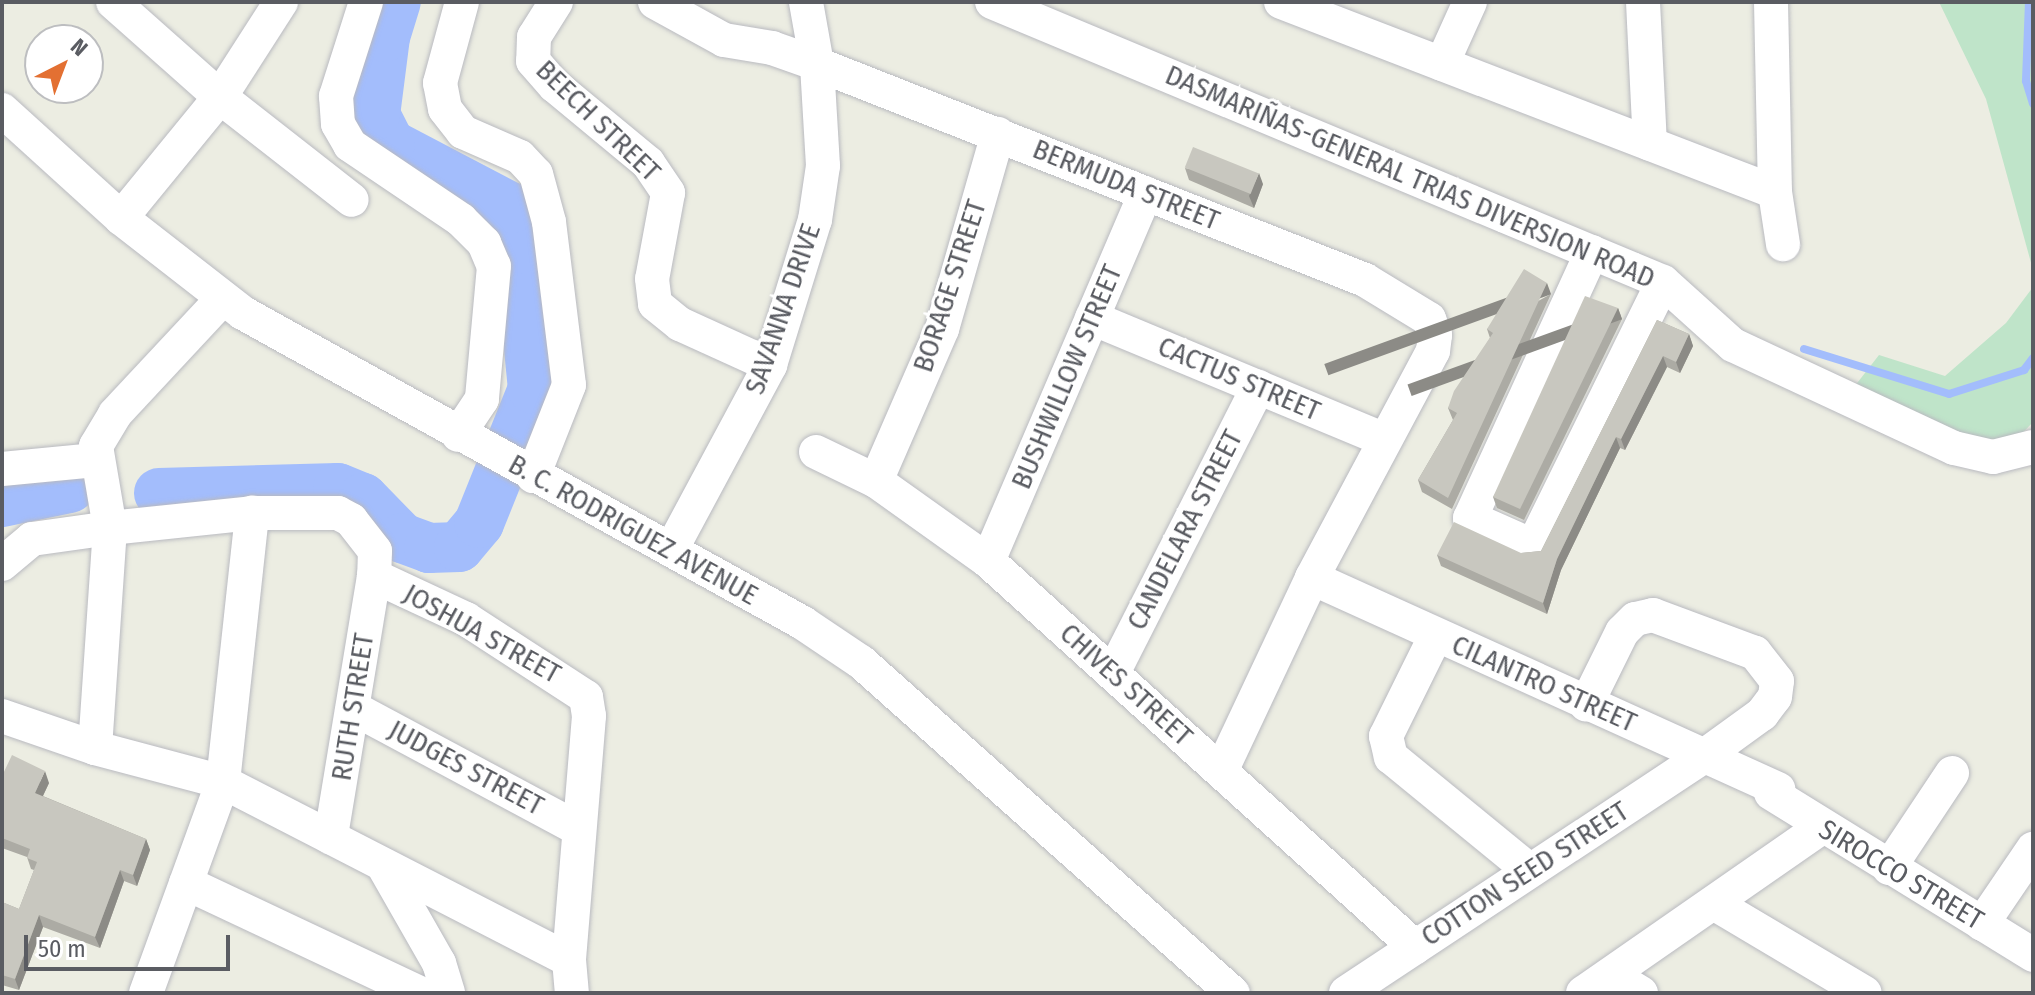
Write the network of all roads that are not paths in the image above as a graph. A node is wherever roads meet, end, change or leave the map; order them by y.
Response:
1 (113, 2) edge
2 (281, 2) edge
3 (366, 2) edge
4 (462, 2) edge
5 (556, 2) edge
6 (655, 2) edge
7 (806, 2) edge
8 (992, 2) edge
9 (1281, 2) edge
10 (1470, 2) edge
11 (1643, 2) edge
12 (1771, 2) edge
13 (1319, 9) edge
14 (817, 64) junction
15 (1442, 64) junction
16 (220, 97) junction
17 (2, 110) edge
18 (998, 134) junction
19 (1650, 144) junction
20 (1775, 192) junction
21 (1146, 193) junction
22 (352, 200) dead end
23 (121, 218) junction
24 (1783, 244) dead end
25 (1592, 252) junction
26 (1663, 282) junction
27 (223, 298) junction
28 (1092, 318) junction
29 (770, 365) junction
30 (1258, 387) junction
31 (461, 437) junction
32 (1385, 440) junction
33 (2033, 447) edge
34 (816, 452) dead end
35 (96, 460) junction
36 (2, 469) edge
37 (529, 474) junction
38 (876, 481) junction
39 (252, 513) junction
40 (110, 528) junction
41 (671, 550) junction
42 (988, 561) junction
43 (2, 564) edge
44 (374, 576) junction
45 (1312, 578) junction
46 (1436, 635) junction
47 (1113, 673) junction
48 (1586, 705) junction
49 (353, 708) junction
50 (2, 716) edge
51 (95, 748) junction
52 (1704, 756) junction
53 (1221, 771) junction
54 (1952, 773) dead end
55 (223, 782) junction
56 (1774, 791) joint
57 (1822, 827) junction
58 (579, 829) junction
59 (331, 837) junction
60 (2033, 849) edge
61 (383, 865) junction
62 (1889, 868) junction
63 (1529, 870) junction
64 (186, 883) junction
65 (1715, 904) junction
66 (1982, 924) junction
67 (1415, 947) junction
68 (2033, 955) edge
69 (570, 977) edge
70 (1597, 984) edge
71 (146, 993) edge
72 (420, 993) edge
73 (448, 993) edge
74 (1233, 993) edge
75 (1346, 993) edge
76 (1641, 993) edge
77 (1865, 993) edge

1 - 16 street
2 - 16 street
3 - 31 street
4 - 37 street
5 - 29 street, BEECH STREET
6 - 14 street
7 - 14 street, SAVANNA DRIVE
8 - 25 street, DASMARIÑAS-GENERAL TRIAS DIVERSION ROAD
9 - 13 street
10 - 15 street
11 - 19 street
12 - 20 street
13 - 15 street
14 - 18 street, BERMUDA STREET
14 - 29 street, SAVANNA DRIVE
15 - 19 street
16 - 22 street
16 - 23 street
17 - 23 street, B. C. RODRIGUEZ AVENUE
18 - 21 street, BERMUDA STREET
18 - 38 street, BORAGE STREET
19 - 20 street
20 - 24 street
21 - 28 street, BUSHWILLOW STREET
21 - 32 street, BERMUDA STREET
23 - 27 street, B. C. RODRIGUEZ AVENUE
25 - 26 street, DASMARIÑAS-GENERAL TRIAS DIVERSION ROAD
25 - 26 street
26 - 33 street, DASMARIÑAS-GENERAL TRIAS DIVERSION ROAD
27 - 31 street, B. C. RODRIGUEZ AVENUE
27 - 35 street
28 - 30 street, CACTUS STREET
28 - 42 street, BUSHWILLOW STREET
29 - 41 street, SAVANNA DRIVE
30 - 32 street, CACTUS STREET
30 - 47 street, CANDELARA STREET
31 - 37 street, B. C. RODRIGUEZ AVENUE
32 - 45 street
34 - 38 street, CHIVES STREET
35 - 36 street
35 - 40 street
37 - 41 street, B. C. RODRIGUEZ AVENUE
38 - 42 street, CHIVES STREET
39 - 40 street
39 - 44 street
39 - 55 street
40 - 43 street
40 - 51 street
41 - 74 street, B. C. RODRIGUEZ AVENUE
42 - 47 street, CHIVES STREET
44 - 49 street, RUTH STREET
44 - 58 street, JOSHUA STREET
45 - 46 street, CILANTRO STREET
45 - 53 street
46 - 48 street, CILANTRO STREET
46 - 63 street
47 - 53 street, CHIVES STREET
48 - 52 street, CILANTRO STREET
48 - 52 street, COTTON SEED STREET
49 - 58 street, JUDGES STREET
49 - 59 street, RUTH STREET
50 - 51 street
51 - 55 street
52 - 56 street, CILANTRO STREET
52 - 63 street, COTTON SEED STREET
53 - 67 street, CHIVES STREET
54 - 62 street
55 - 59 street
55 - 64 street
56 - 57 street, SIROCCO STREET
57 - 62 street, SIROCCO STREET
57 - 65 street
58 - 69 street
59 - 61 street
60 - 66 street
61 - 69 street
61 - 73 street
62 - 66 street, SIROCCO STREET
63 - 67 street, COTTON SEED STREET
64 - 71 street
64 - 72 street
65 - 70 street
65 - 77 street
66 - 68 street, SIROCCO STREET
67 - 75 street, COTTON SEED STREET
70 - 76 street

